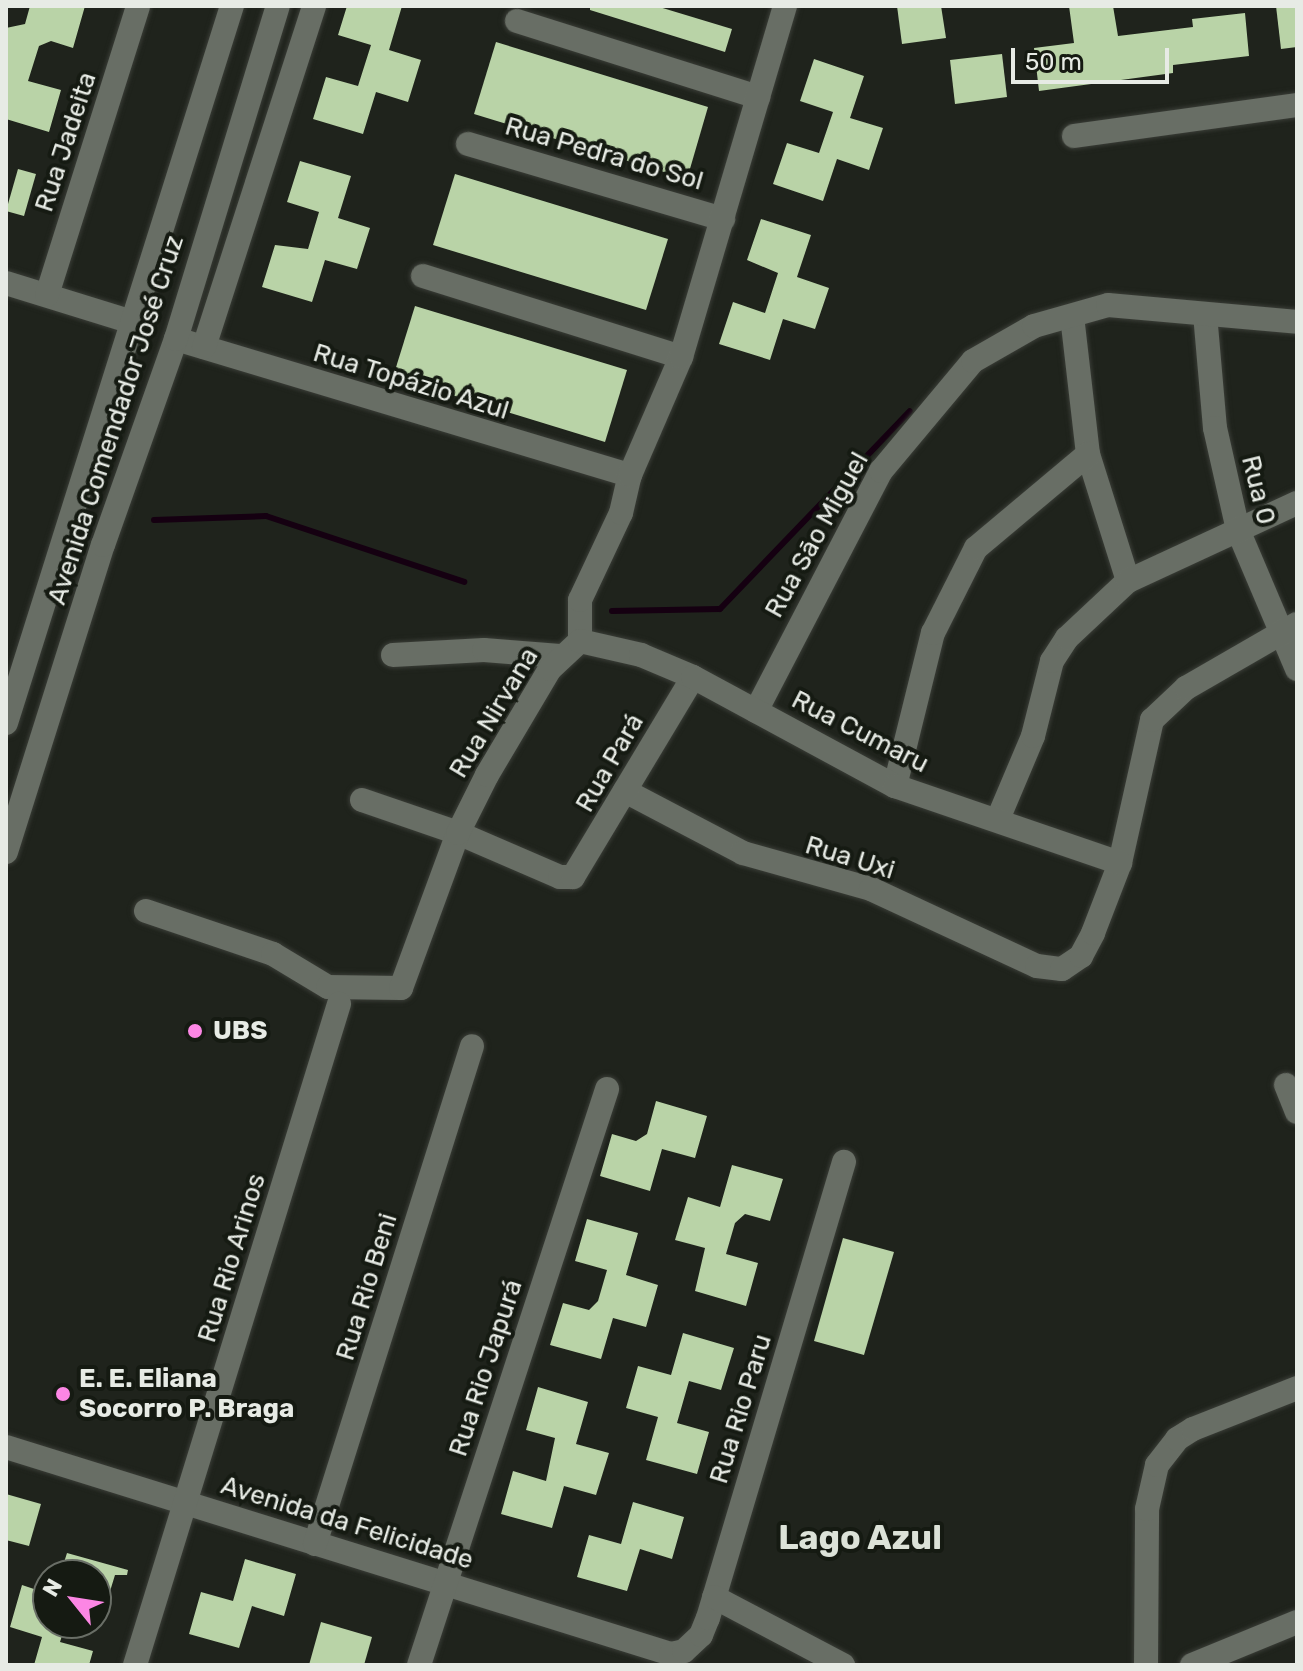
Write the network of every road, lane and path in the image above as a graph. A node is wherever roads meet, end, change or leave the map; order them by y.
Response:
1 (138, 6) edge
2 (232, 6) edge
3 (278, 6) edge
4 (314, 6) edge
5 (785, 6) edge
6 (517, 21) dead end
7 (758, 97) junction
8 (1297, 105) edge
9 (1074, 136) dead end
10 (468, 144) dead end
11 (723, 219) junction
12 (423, 276) dead end
13 (6, 283) edge
14 (47, 295) junction
15 (1205, 314) junction
16 (1072, 316) junction
17 (132, 322) junction
18 (1297, 322) edge
19 (176, 339) junction
20 (204, 347) junction
21 (681, 357) junction
22 (1088, 454) junction
23 (630, 475) junction
24 (1297, 503) edge
25 (1238, 530) junction
26 (1128, 581) junction
27 (1288, 628) edge
28 (580, 641) junction
29 (393, 655) dead end
30 (560, 656) junction
31 (1297, 669) edge
32 (693, 677) junction
33 (756, 711) junction
34 (6, 723) edge
35 (895, 786) junction
36 (625, 791) junction
37 (362, 800) dead end
38 (998, 819) junction
39 (458, 833) junction
40 (6, 852) edge
41 (1120, 863) junction
42 (146, 911) dead end
43 (339, 1004) dead end
44 (472, 1046) dead end
45 (1286, 1085) dead end
46 (607, 1089) dead end
47 (1297, 1112) edge
48 (844, 1162) dead end
49 (1297, 1388) edge
50 (6, 1447) edge
51 (185, 1503) junction
52 (315, 1544) junction
53 (445, 1582) junction
54 (714, 1597) junction
55 (1297, 1622) edge
56 (671, 1654) joint
57 (135, 1665) edge
58 (419, 1665) edge
59 (843, 1665) edge
60 (1146, 1665) edge
61 (1192, 1665) edge

1 - 14 street, Rua Jadeita
2 - 17 street, Avenida Comendador José Cruz
3 - 19 street, Avenida Comendador José Cruz
4 - 20 street
5 - 7 street, Rua Nirvana
6 - 7 street
7 - 11 street, Rua Nirvana
8 - 9 street
10 - 11 street, Rua Pedra do Sol
11 - 21 street, Rua Nirvana
12 - 21 street
13 - 14 street
14 - 17 street
15 - 16 street, Rua São Miguel
15 - 18 street, Rua São Miguel
15 - 25 street, Rua 0
16 - 22 street
16 - 33 street, Rua São Miguel
17 - 34 street, Avenida Comendador José Cruz
19 - 20 street, Rua Topázio Azul
19 - 40 street, Avenida Comendador José Cruz
20 - 23 street, Rua Topázio Azul
21 - 23 street, Rua Nirvana
22 - 26 street
22 - 35 street
23 - 28 street, Rua Nirvana
24 - 25 street
25 - 26 street
25 - 27 street, Rua 0
26 - 38 street
27 - 31 street, Rua 0
27 - 41 street
28 - 30 street, Rua Nirvana
28 - 32 street, Rua Cumaru
29 - 30 street
30 - 39 street, Rua Nirvana
32 - 33 street, Rua Cumaru
32 - 36 street, Rua Pará
33 - 35 street, Rua Cumaru
35 - 38 street, Rua Cumaru
36 - 39 street, Rua Pará
36 - 41 street, Rua Uxi
37 - 39 street
38 - 41 street, Rua Cumaru
39 - 42 street, Rua Nirvana
43 - 51 street, Rua Rio Arinos
44 - 52 street, Rua Rio Beni
45 - 47 street
46 - 53 street, Rua Rio Japurá
48 - 54 street, Rua Rio Paru
49 - 60 street
50 - 51 street, Avenida da Felicidade
51 - 52 street, Avenida da Felicidade
51 - 57 street, Rua Rio Arinos
52 - 53 street, Avenida da Felicidade
53 - 56 street, Avenida da Felicidade
53 - 58 street, Rua Rio Japurá
54 - 56 street, Rua Rio Paru
54 - 59 street
55 - 61 street

